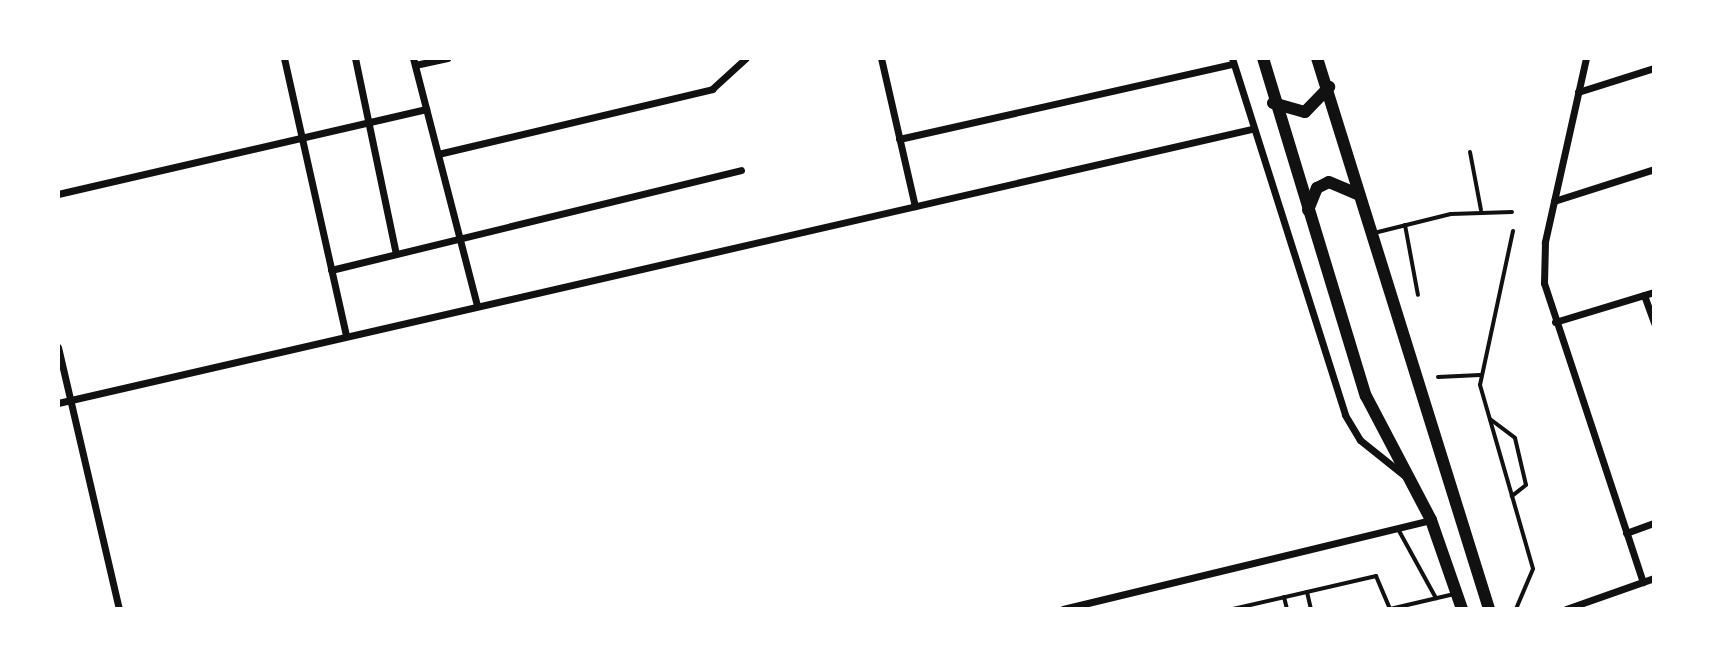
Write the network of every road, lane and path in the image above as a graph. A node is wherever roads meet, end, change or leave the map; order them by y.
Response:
1 (284, 58) edge
2 (355, 58) edge
3 (447, 58) edge
4 (746, 58) edge
5 (881, 58) edge
6 (1263, 58) edge
7 (1317, 58) edge
8 (1586, 58) edge
9 (1232, 61) edge
10 (414, 62) edge
11 (1654, 68) edge
12 (1329, 87) junction
13 (1578, 92) junction
14 (1273, 103) junction
15 (426, 109) junction
16 (369, 123) junction
17 (1251, 129) junction
18 (302, 138) junction
19 (899, 139) junction
20 (1470, 152) dead end
21 (438, 154) junction
22 (1654, 169) edge
23 (741, 170) dead end
24 (58, 194) edge
25 (1361, 197) junction
26 (1554, 201) junction
27 (915, 206) junction
28 (1308, 210) junction
29 (1481, 210) junction
30 (1512, 212) dead end
31 (1405, 225) junction
32 (1513, 231) dead end
33 (1371, 233) junction
34 (459, 239) junction
35 (396, 254) junction
36 (331, 270) junction
37 (1654, 292) edge
38 (1418, 295) dead end
39 (1644, 295) junction
40 (477, 306) junction
41 (1555, 322) junction
42 (1654, 323) edge
43 (346, 336) junction
44 (58, 347) edge
45 (1480, 375) junction
46 (1438, 377) dead end
47 (71, 400) junction
48 (58, 403) edge
49 (1489, 419) junction
50 (1408, 479) junction
51 (1512, 496) junction
52 (1431, 520) junction
53 (1654, 523) edge
54 (1398, 529) junction
55 (1626, 533) junction
56 (1654, 578) edge
57 (1643, 582) junction
58 (1307, 592) junction
59 (1456, 593) junction
60 (1284, 597) junction
61 (1436, 598) junction
62 (119, 609) edge
63 (1063, 609) edge
64 (1233, 609) edge
65 (1287, 609) edge
66 (1311, 609) edge
67 (1390, 609) edge
68 (1462, 609) edge
69 (1489, 609) edge
70 (1516, 609) edge
71 (1566, 609) edge

1 - 18 street
2 - 16 street
3 - 10 street
4 - 21 street
5 - 19 street
6 - 14 main road
7 - 12 main road
8 - 13 street
9 - 17 street
9 - 19 street
10 - 15 street
11 - 13 street
12 - 14 main road
12 - 25 main road
13 - 26 street
14 - 28 main road
15 - 16 street
15 - 21 street
16 - 18 street
16 - 35 street
17 - 27 street
17 - 50 street
18 - 24 street
18 - 36 street
19 - 27 street
20 - 29 lane
21 - 34 street
22 - 26 street
23 - 34 street
25 - 28 main road
25 - 33 main road
26 - 41 street
27 - 40 street
28 - 50 main road
29 - 30 lane
29 - 31 lane
31 - 33 lane
31 - 38 lane
32 - 45 lane
33 - 69 main road
34 - 35 street
34 - 40 street
35 - 36 street
36 - 43 street
37 - 39 street
39 - 41 street
39 - 42 street
40 - 43 street
41 - 55 street
43 - 47 street
44 - 47 street
45 - 46 lane
45 - 49 lane
47 - 48 street
47 - 62 street
49 - 51 lane
49 - 51 lane
50 - 52 main road
51 - 70 lane
52 - 54 street
52 - 59 main road
53 - 55 street
54 - 61 lane
54 - 63 street
55 - 57 street
56 - 57 street
57 - 71 street
58 - 60 lane
58 - 66 lane
58 - 67 lane
59 - 61 lane
59 - 68 main road
60 - 64 lane
60 - 65 lane
61 - 67 lane

